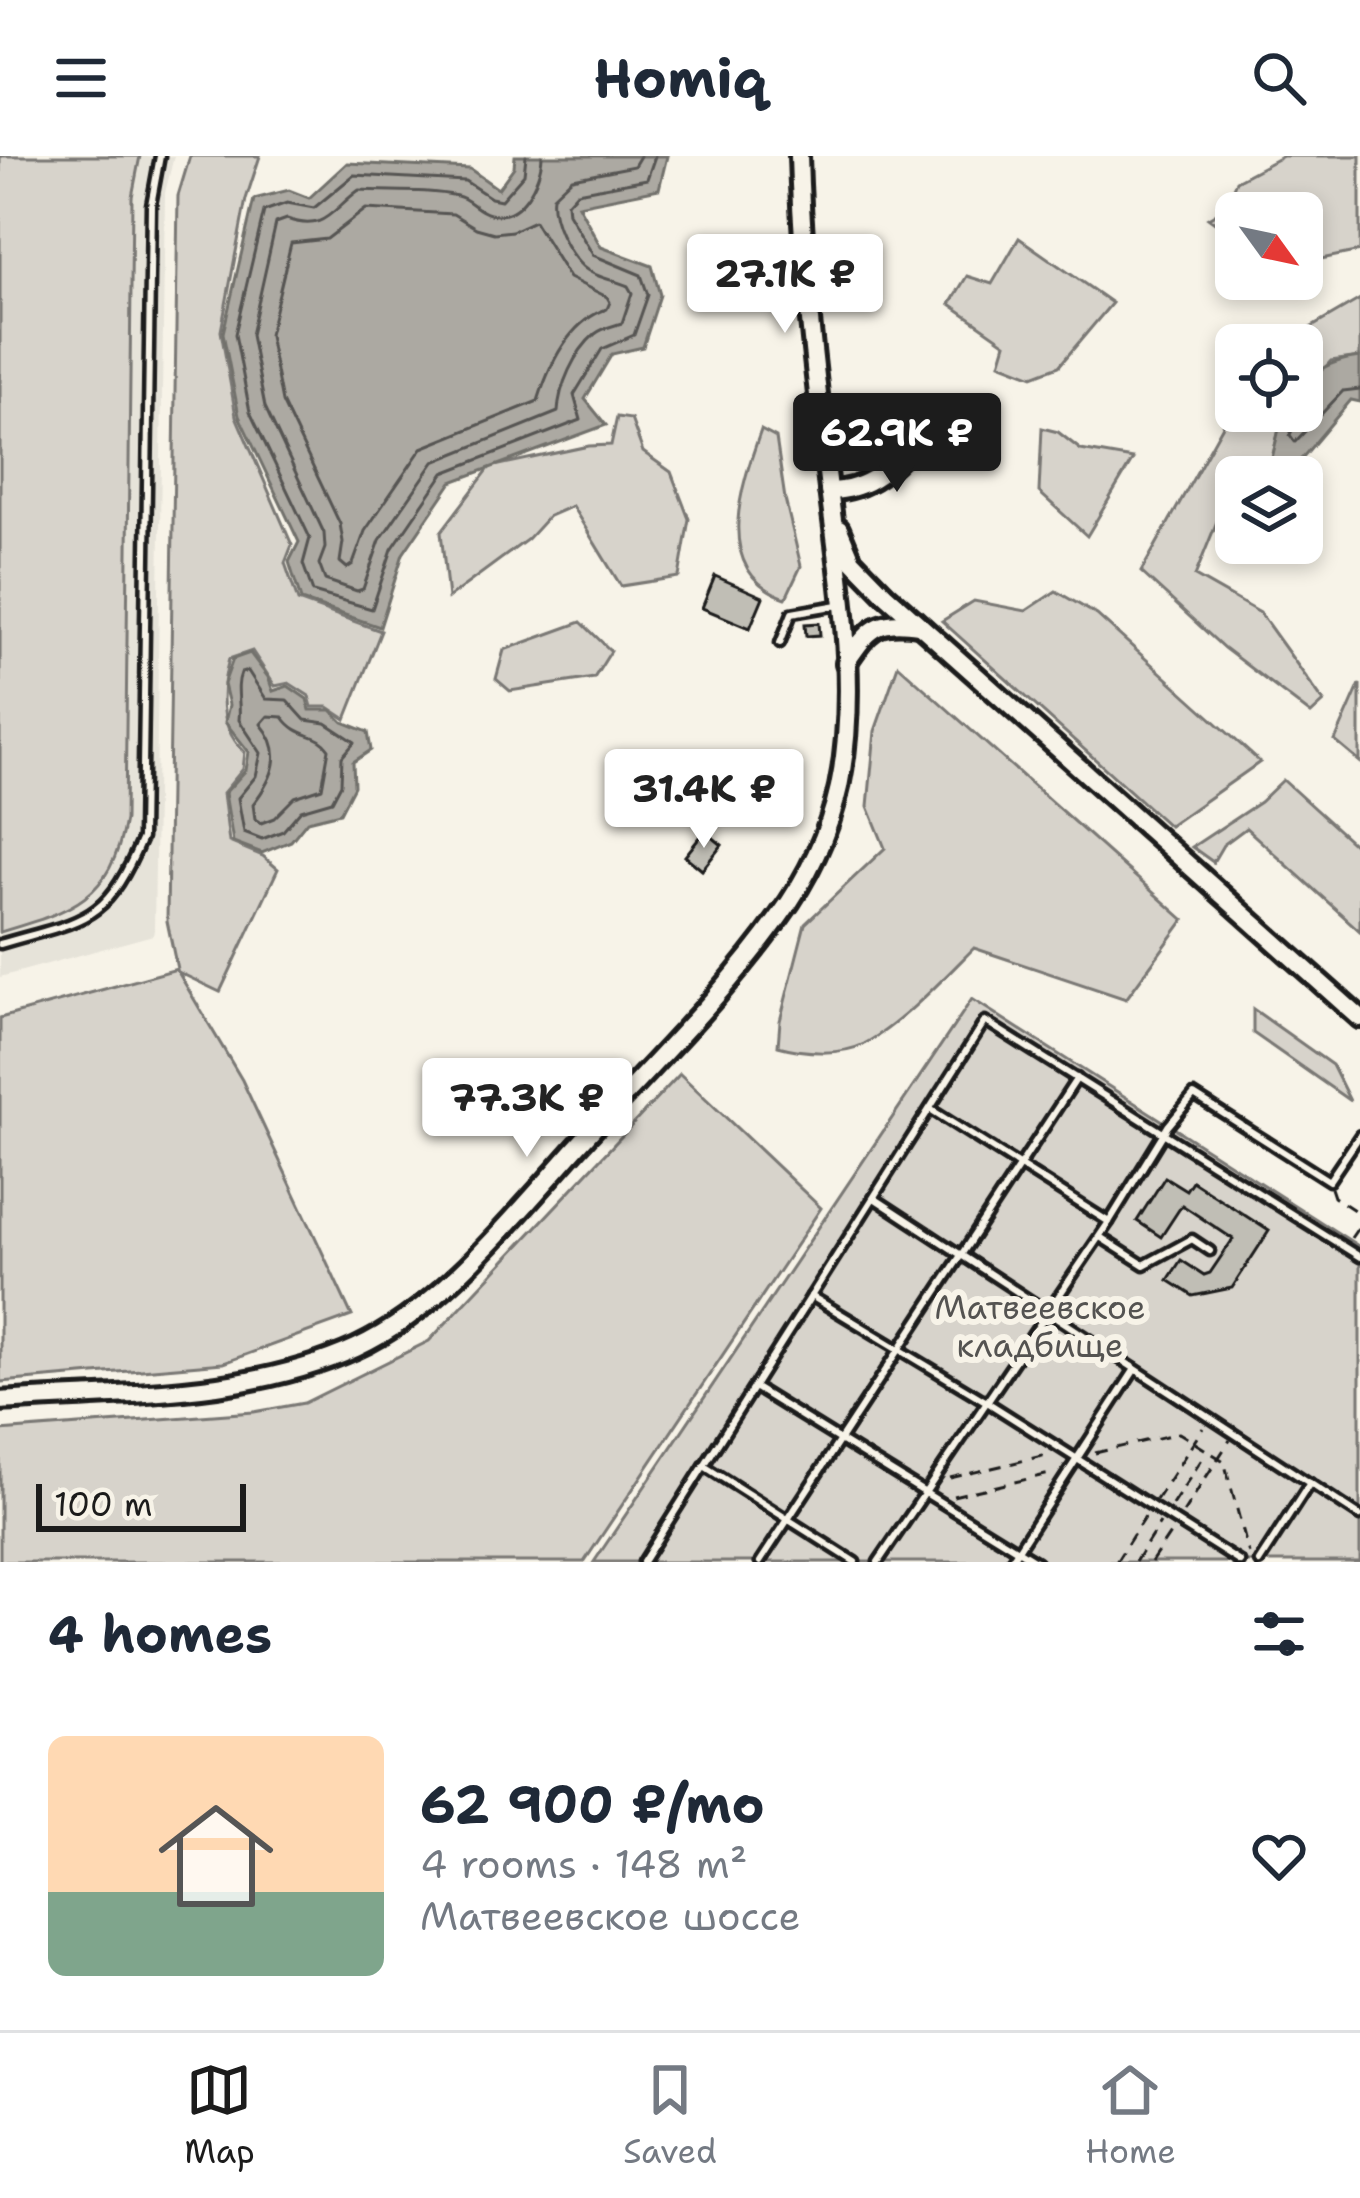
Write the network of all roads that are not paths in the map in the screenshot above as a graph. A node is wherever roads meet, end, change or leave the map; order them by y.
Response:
1 (160, 156) edge
2 (799, 156) edge
3 (930, 425) dead end
4 (830, 491) junction
5 (832, 512) junction
6 (842, 605) junction
7 (920, 625) junction
8 (780, 643) dead end
9 (846, 663) junction
10 (0, 944) edge
11 (1360, 1018) edge
12 (1077, 1078) junction
13 (930, 1109) junction
14 (1164, 1133) junction
15 (1360, 1135) edge
16 (1019, 1166) junction
17 (874, 1198) junction
18 (1109, 1222) junction
19 (1099, 1237) junction
20 (1210, 1251) dead end
21 (960, 1255) junction
22 (1360, 1257) edge
23 (812, 1296) junction
24 (1047, 1312) junction
25 (899, 1349) junction
26 (1135, 1369) junction
27 (754, 1386) junction
28 (0, 1401) edge
29 (987, 1402) junction
30 (841, 1439) junction
31 (1076, 1457) junction
32 (704, 1466) junction
33 (1310, 1483) junction
34 (927, 1492) junction
35 (1360, 1516) edge
36 (788, 1519) junction
37 (1018, 1550) junction
38 (649, 1553) junction
39 (643, 1562) edge
40 (662, 1562) edge
41 (760, 1562) edge
42 (855, 1562) edge
43 (878, 1562) edge
44 (1010, 1562) edge
45 (1037, 1562) edge
46 (1240, 1562) edge
47 (1255, 1562) edge

1 - 10 lane
2 - 4 main road
3 - 4 main road
4 - 5 main road
5 - 6 main road
5 - 7 main road
6 - 8 lane
6 - 9 main road
7 - 9 main road
7 - 11 main road
9 - 28 main road
12 - 13 lane
12 - 14 lane
12 - 16 lane
13 - 16 lane
13 - 17 lane
14 - 15 lane
14 - 18 lane
14 - 22 lane
16 - 18 lane
16 - 21 lane
17 - 21 lane
17 - 23 lane
18 - 19 lane
19 - 20 lane
19 - 24 lane
21 - 24 lane
21 - 25 lane
23 - 25 lane
23 - 27 lane
24 - 26 lane
24 - 29 lane
25 - 29 lane
25 - 30 lane
26 - 31 lane
26 - 33 lane
27 - 30 lane
27 - 32 lane
29 - 31 lane
29 - 34 lane
30 - 34 lane
30 - 36 lane
31 - 37 lane
31 - 46 lane
32 - 36 lane
32 - 38 lane
33 - 35 lane
33 - 47 lane
34 - 37 lane
34 - 43 lane
36 - 41 lane
36 - 42 lane
37 - 44 lane
37 - 45 lane
38 - 39 lane
38 - 40 lane

